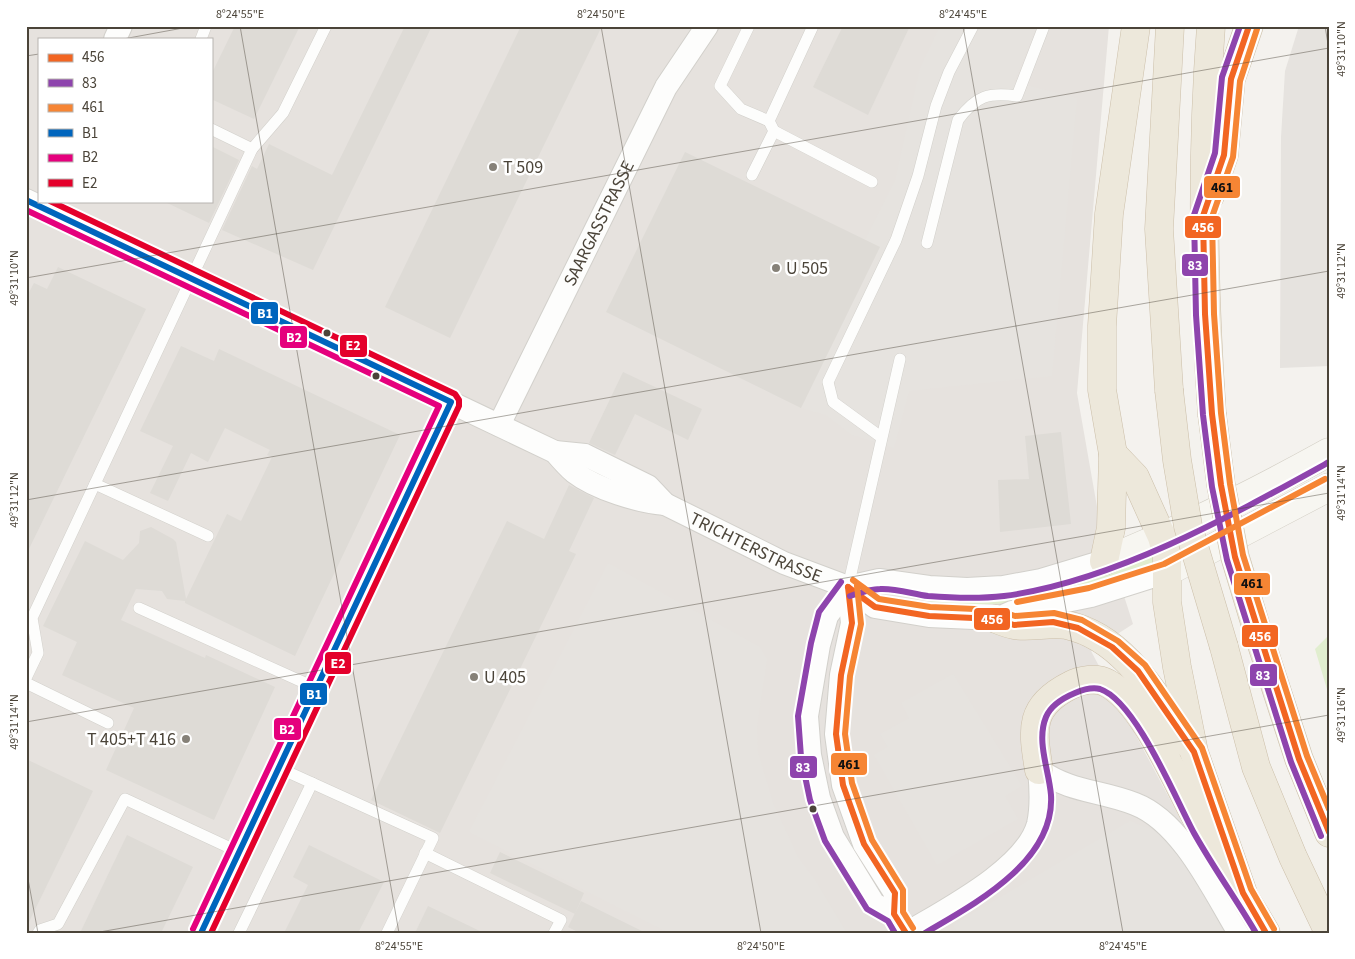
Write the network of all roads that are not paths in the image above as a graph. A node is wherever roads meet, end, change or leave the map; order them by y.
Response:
1 (121, 26) edge
2 (206, 26) edge
3 (326, 26) edge
4 (707, 26) edge
5 (749, 26) edge
6 (813, 26) edge
7 (973, 26) edge
8 (1044, 26) edge
9 (1136, 26) edge
10 (1170, 26) edge
11 (1211, 26) edge
12 (1249, 26) edge
13 (115, 38) edge
14 (201, 38) edge
15 (771, 126) junction
16 (212, 129) edge
17 (252, 149) junction
18 (752, 175) dead end
19 (872, 182) dead end
20 (31, 203) edge
21 (1203, 216) junction
22 (927, 242) dead end
23 (192, 279) junction
24 (900, 359) dead end
25 (451, 402) junction
26 (499, 425) junction
27 (881, 437) junction
28 (555, 452) junction
29 (1329, 452) edge
30 (1113, 454) junction
31 (96, 484) junction
32 (1329, 487) edge
33 (665, 504) junction
34 (208, 536) dead end
35 (1162, 538) junction
36 (1104, 562) junction
37 (1167, 572) junction
38 (848, 586) junction
39 (139, 608) dead end
40 (996, 619) junction
41 (26, 678) edge
42 (26, 683) edge
43 (316, 688) junction
44 (108, 723) dead end
45 (1194, 752) junction
46 (279, 768) junction
47 (1039, 770) junction
48 (312, 783) junction
49 (1329, 833) edge
50 (239, 852) junction
51 (425, 854) junction
52 (1243, 893) junction
53 (894, 914) junction
54 (38, 933) edge
55 (201, 933) edge
56 (239, 933) edge
57 (387, 933) edge
58 (554, 933) edge
59 (906, 933) edge
60 (1239, 933) edge
61 (1266, 933) edge
62 (1329, 933) edge

1 - 13 street
2 - 14 lane
3 - 17 lane
4 - 26 street, SAARGASSTRASSE
5 - 15 lane
6 - 15 lane
7 - 27 lane
8 - 22 lane
9 - 30 highway
10 - 62 highway, bridge
11 - 21 highway
12 - 21 highway
15 - 18 lane
15 - 19 lane
16 - 17 lane
17 - 23 lane
20 - 23 street, TRICHTERSTRASSE
21 - 49 highway, bridge
23 - 25 street, TRICHTERSTRASSE
23 - 31 lane
24 - 27 lane
25 - 26 street, TRICHTERSTRASSE
25 - 43 street
26 - 28 street, TRICHTERSTRASSE
27 - 38 lane
28 - 33 street, TRICHTERSTRASSE
28 - 33 street, TRICHTERSTRASSE
29 - 35 street
30 - 35 highway
30 - 36 highway
31 - 34 lane
31 - 41 lane
32 - 37 street
33 - 38 street, TRICHTERSTRASSE
35 - 36 street
35 - 37 highway
36 - 38 street
37 - 40 street
37 - 45 highway
38 - 40 street
38 - 53 street
38 - 53 street
39 - 43 lane
40 - 45 highway
42 - 44 lane
43 - 46 street
45 - 52 highway
46 - 48 lane
46 - 50 street
47 - 52 highway
47 - 59 street
47 - 60 street
48 - 51 lane
48 - 56 lane
50 - 54 lane
50 - 55 street
51 - 57 lane
51 - 58 lane
52 - 61 highway
53 - 59 street

